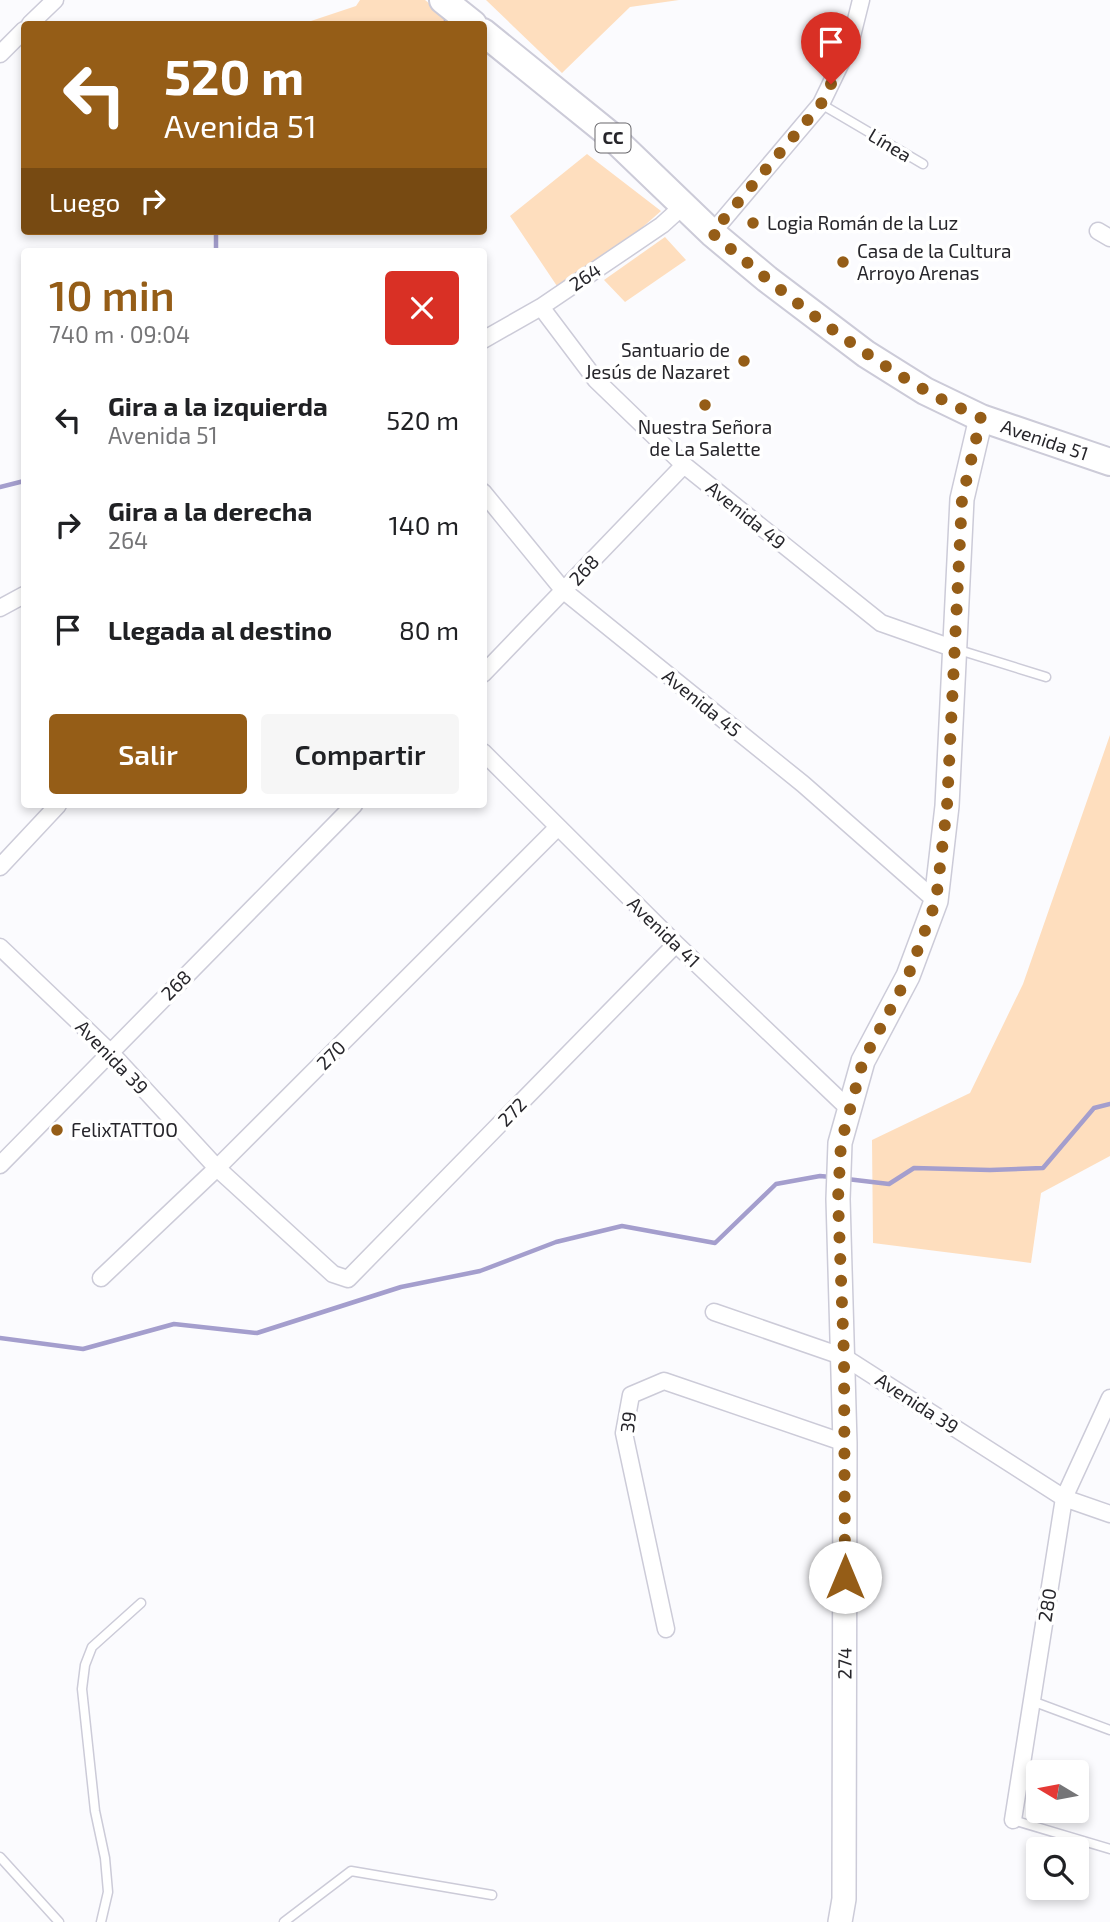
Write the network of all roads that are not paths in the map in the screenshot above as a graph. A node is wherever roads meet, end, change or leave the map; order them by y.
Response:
1 (55, 0) edge
2 (443, 0) edge
3 (861, 0) edge
4 (33, 21) edge
5 (469, 21) edge
6 (21, 33) edge
7 (487, 35) edge
8 (0, 54) edge
9 (821, 104) junction
10 (923, 164) dead end
11 (683, 206) junction
12 (712, 233) junction
13 (541, 307) junction
14 (487, 338) edge
15 (981, 418) junction
16 (1110, 463) edge
17 (684, 465) junction
18 (487, 497) edge
19 (564, 591) junction
20 (21, 597) edge
21 (0, 608) edge
22 (955, 649) junction
23 (487, 670) edge
24 (1046, 677) dead end
25 (487, 756) edge
26 (55, 808) edge
27 (351, 808) edge
28 (557, 828) junction
29 (0, 867) edge
30 (936, 901) junction
31 (676, 944) junction
32 (0, 947) edge
33 (110, 1052) junction
34 (848, 1108) junction
35 (0, 1166) edge
36 (217, 1168) junction
37 (101, 1278) dead end
38 (348, 1279) joint
39 (714, 1312) dead end
40 (844, 1357) junction
41 (1110, 1398) edge
42 (845, 1443) junction
43 (1064, 1498) junction
44 (1110, 1514) edge
45 (141, 1603) dead end
46 (666, 1629) dead end
47 (1032, 1701) junction
48 (1110, 1730) edge
49 (1013, 1820) joint
50 (1110, 1849) edge
51 (0, 1857) edge
52 (492, 1895) dead end
53 (59, 1922) edge
54 (100, 1922) edge
55 (284, 1922) edge
56 (840, 1922) edge

1 - 4 street
2 - 5 main road
3 - 9 street
6 - 8 street
7 - 11 main road, Avenida 51 / CC
9 - 10 lane, Línea
9 - 12 street
11 - 12 main road, Avenida 51
11 - 13 street, 264
12 - 15 main road, Avenida 51
13 - 14 street, 264
13 - 17 street, Avenida 49
15 - 16 main road, Avenida 51
15 - 22 street, 274
17 - 19 street, 268
17 - 22 street, Avenida 49
18 - 19 street, Avenida 45
19 - 23 street, 268
19 - 30 street, Avenida 45
20 - 21 street
22 - 24 lane
22 - 30 street, 274
25 - 28 street, Avenida 41
26 - 29 street
27 - 33 street, 268
28 - 31 street, Avenida 41
28 - 36 street, 270
30 - 34 street, 274
31 - 34 street, Avenida 41
31 - 38 street, 272
32 - 33 street, Avenida 39
33 - 35 street, 268
33 - 36 street, Avenida 39
34 - 40 street, 274
36 - 37 street, 270
36 - 38 street, Avenida 39
39 - 40 street, Avenida 39
40 - 42 street, 274
40 - 43 street, Avenida 39
41 - 43 street, 280
42 - 46 street, 39
42 - 56 street, 274
43 - 44 street, Avenida 39
43 - 47 street, 280
45 - 54 lane
47 - 48 lane
47 - 49 street, 280
49 - 50 lane
51 - 53 lane
52 - 55 lane

